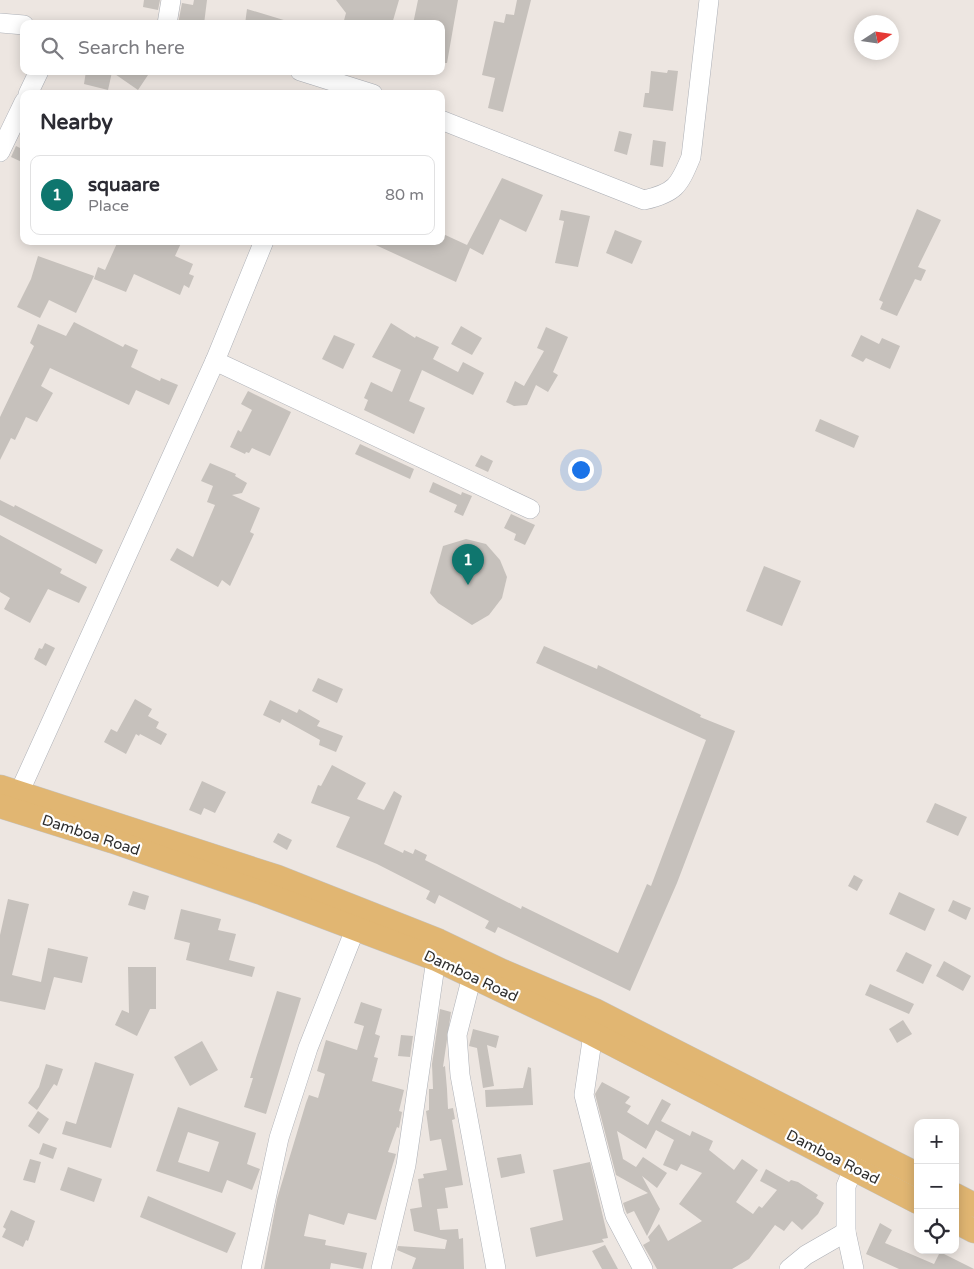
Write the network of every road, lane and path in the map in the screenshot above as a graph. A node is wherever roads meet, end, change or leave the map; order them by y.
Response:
1 (171, 0) edge
2 (709, 0) edge
3 (168, 20) edge
4 (0, 23) edge
5 (20, 25) edge
6 (37, 75) edge
7 (309, 75) edge
8 (337, 88) edge
9 (30, 90) edge
10 (20, 110) edge
11 (445, 122) edge
12 (0, 152) edge
13 (262, 245) edge
14 (215, 361) junction
15 (530, 509) dead end
16 (10, 790) edge
17 (0, 806) edge
18 (356, 927) junction
19 (436, 959) junction
20 (472, 976) junction
21 (593, 1034) junction
22 (858, 1157) junction
23 (914, 1174) edge
24 (959, 1197) edge
25 (914, 1199) edge
26 (974, 1205) edge
27 (959, 1223) edge
28 (974, 1231) edge
29 (846, 1232) junction
30 (250, 1269) edge
31 (381, 1269) edge
32 (496, 1269) edge
33 (643, 1269) edge
34 (789, 1269) edge
35 (854, 1269) edge

1 - 3 street
2 - 11 street
4 - 5 street
6 - 9 street
7 - 8 street
10 - 12 street
13 - 14 street
14 - 15 street
14 - 16 street
16 - 22 main road, Damboa Road
17 - 18 main road, Damboa Road
18 - 19 main road, Damboa Road
18 - 30 street
19 - 20 main road, Damboa Road
19 - 31 street
20 - 21 main road, Damboa Road
20 - 32 street
21 - 22 main road, Damboa Road
21 - 33 street
22 - 23 main road, Damboa Road
22 - 25 main road, Damboa Road
22 - 29 street
24 - 26 main road
27 - 28 main road
29 - 34 street
29 - 35 street

